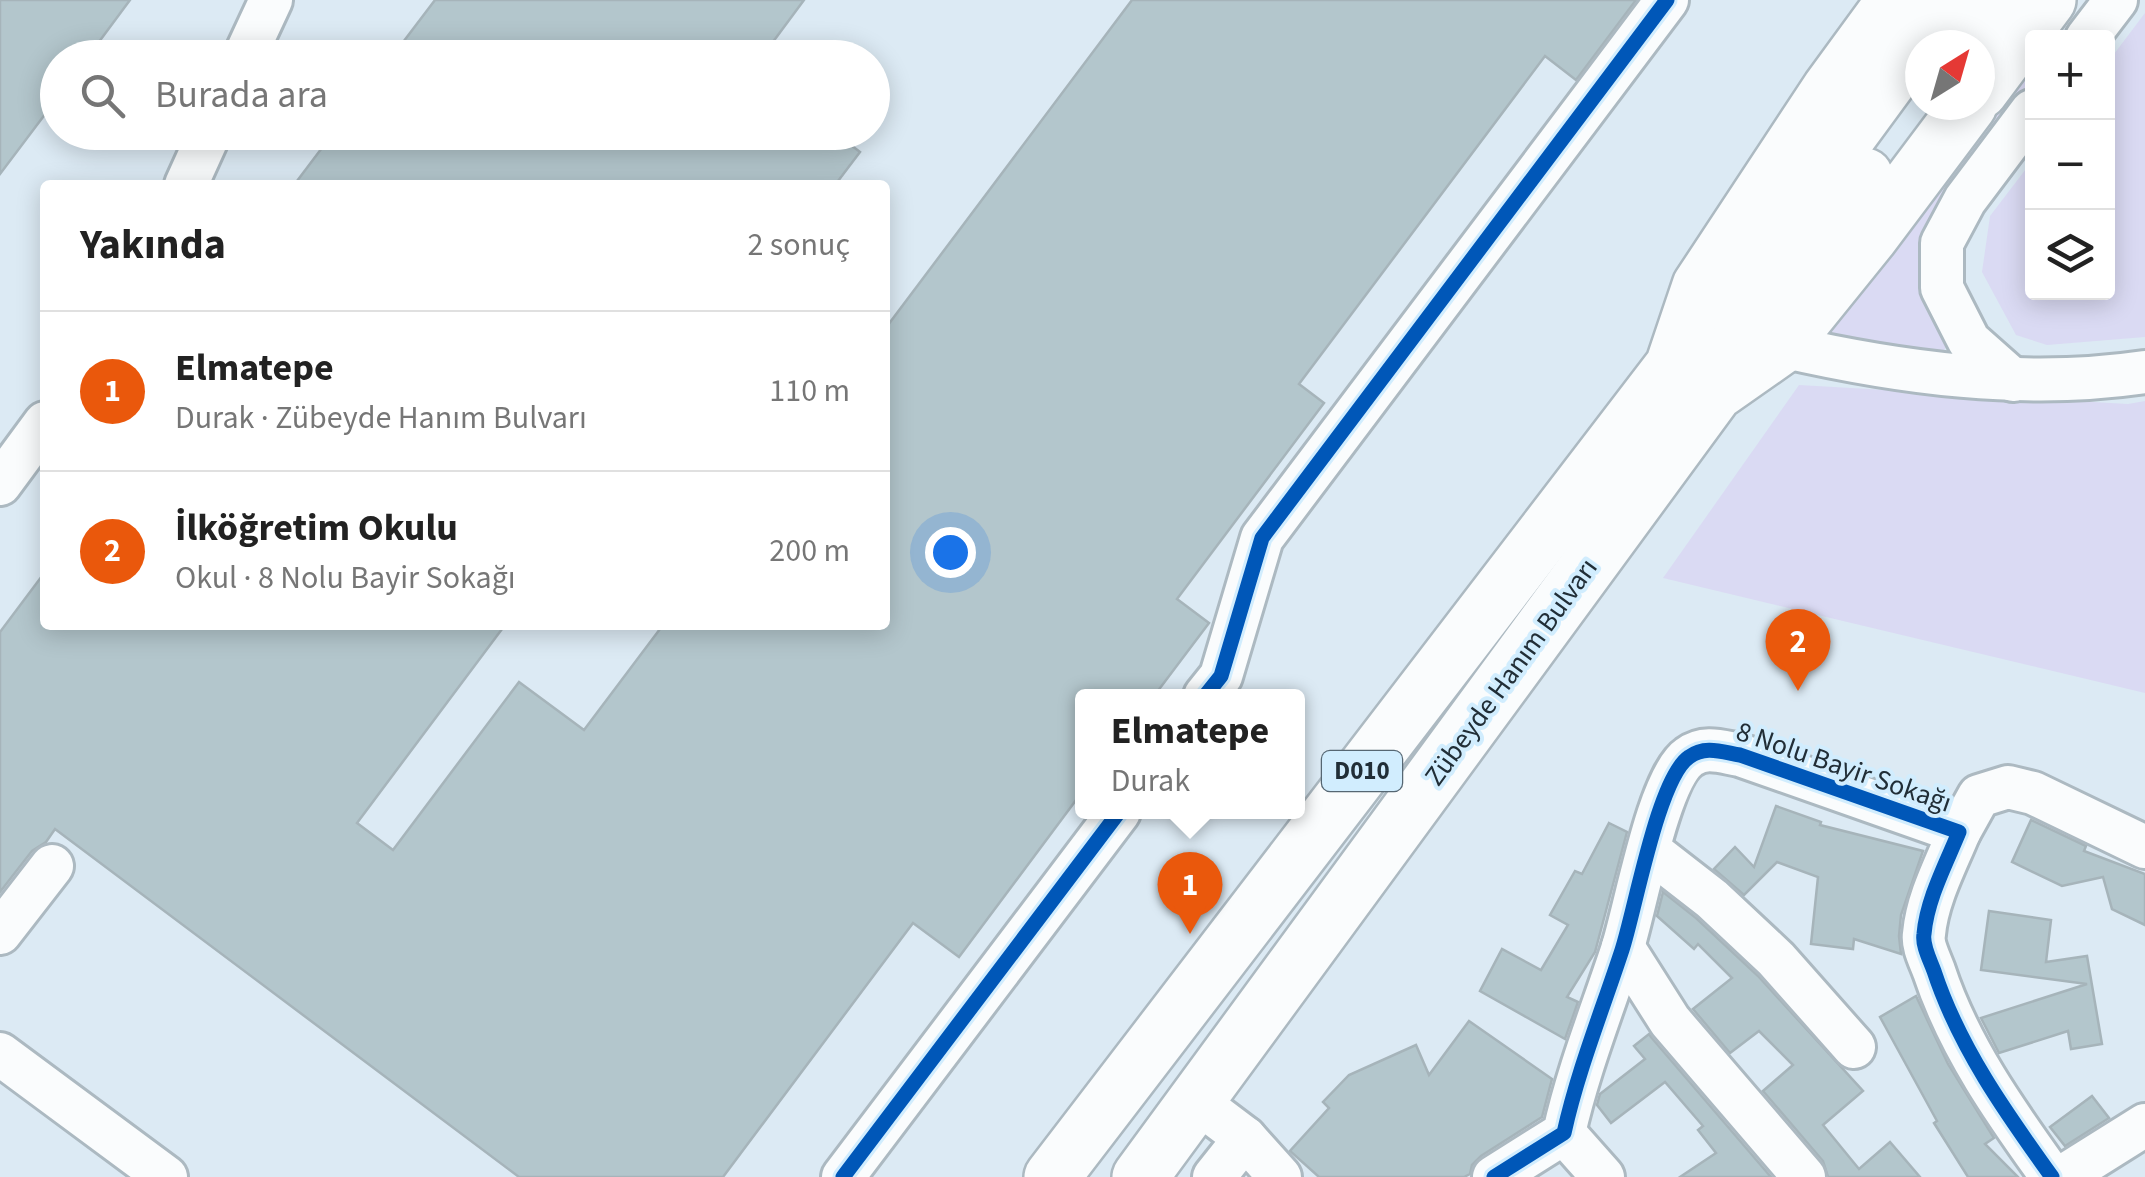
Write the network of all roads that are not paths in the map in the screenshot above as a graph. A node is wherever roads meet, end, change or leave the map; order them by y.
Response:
1 (272, 0) edge
2 (1666, 0) edge
3 (1895, 0) edge
4 (1948, 0) edge
5 (1994, 0) edge
6 (2048, 0) edge
7 (2116, 0) edge
8 (1972, 30) edge
9 (2094, 30) edge
10 (253, 40) edge
11 (1995, 70) edge
12 (1905, 116) edge
13 (1958, 120) edge
14 (2025, 120) edge
15 (202, 150) edge
16 (188, 180) edge
17 (1825, 199) junction
18 (1782, 346) junction
19 (2145, 372) edge
20 (1694, 380) junction
21 (2013, 380) junction
22 (40, 430) edge
23 (0, 484) edge
24 (1211, 689) edge
25 (1113, 819) edge
26 (1959, 832) junction
27 (2145, 847) edge
28 (1649, 850) junction
29 (52, 866) dead end
30 (0, 933) edge
31 (1623, 947) junction
32 (1854, 1048) dead end
33 (0, 1054) edge
34 (1196, 1100) junction
35 (2145, 1125) edge
36 (1564, 1133) junction
37 (1244, 1138) junction
38 (166, 1177) edge
39 (843, 1177) edge
40 (1052, 1177) edge
41 (1140, 1177) edge
42 (1214, 1177) edge
43 (1280, 1177) edge
44 (1494, 1177) edge
45 (1603, 1177) edge
46 (1804, 1177) edge
47 (2052, 1177) edge
48 (2062, 1177) edge

1 - 10 street
2 - 24 street
3 - 20 main road, D010
4 - 17 main road
5 - 8 main road
6 - 11 main road
7 - 9 street
12 - 17 main road
13 - 18 main road, D010
14 - 21 street
15 - 16 street
17 - 20 main road, D010
18 - 20 main road, D010
18 - 21 street
19 - 21 street
20 - 34 main road, Zübeyde Hanım Bulvarı / D010
20 - 40 main road, Zübeyde Hanım Bulvarı / D010
22 - 23 street
25 - 39 street
26 - 27 street
26 - 28 street, 8 Nolu Bayir Sokağı
26 - 47 street, 8 Nolu Bayir Sokağı
28 - 31 street, 8 Nolu Bayir Sokağı
28 - 32 street
29 - 30 street
31 - 36 street, 8 Nolu Bayir Sokağı
31 - 46 street
33 - 38 street
34 - 37 street
34 - 41 main road, Zübeyde Hanım Bulvarı / D010
35 - 48 street
36 - 44 street
36 - 45 street
37 - 42 street
37 - 43 street

